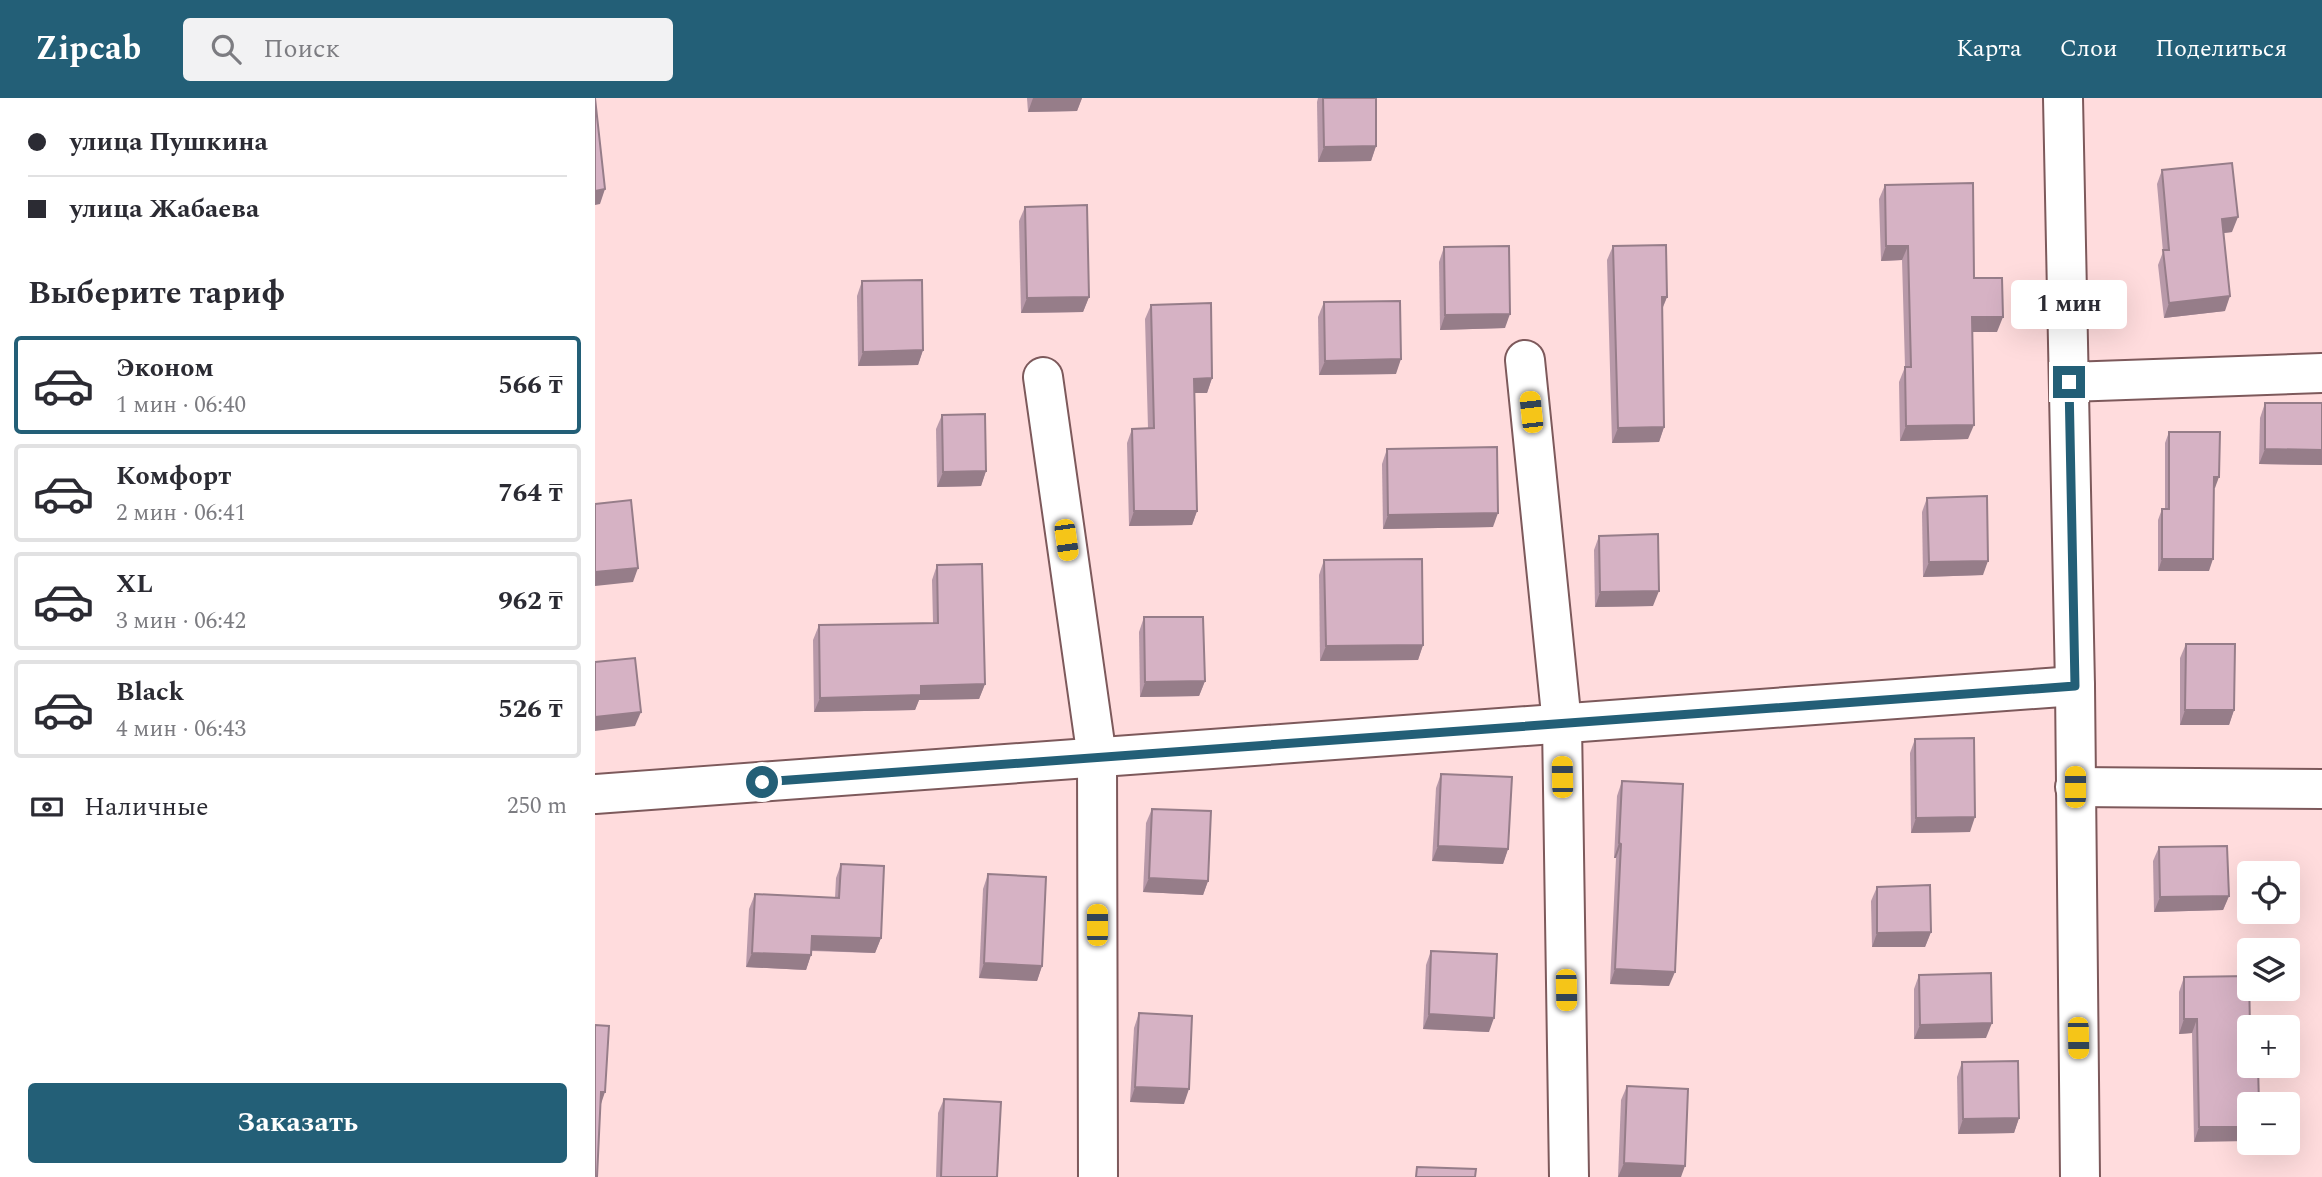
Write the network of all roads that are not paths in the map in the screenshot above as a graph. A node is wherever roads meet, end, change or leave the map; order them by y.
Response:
1 (2063, 98) edge
2 (1525, 360) dead end
3 (2322, 373) edge
4 (1043, 377) dead end
5 (2069, 382) junction
6 (2075, 686) junction
7 (1562, 724) junction
8 (1097, 758) junction
9 (2075, 787) junction
10 (2322, 789) edge
11 (595, 794) edge
12 (1097, 1177) edge
13 (1569, 1177) edge
14 (2080, 1177) edge

1 - 5 street
2 - 7 street
3 - 5 street
4 - 8 street
5 - 6 street
6 - 7 street
6 - 9 street
7 - 8 street
7 - 13 street
8 - 11 street
8 - 12 street
9 - 10 street
9 - 14 street

